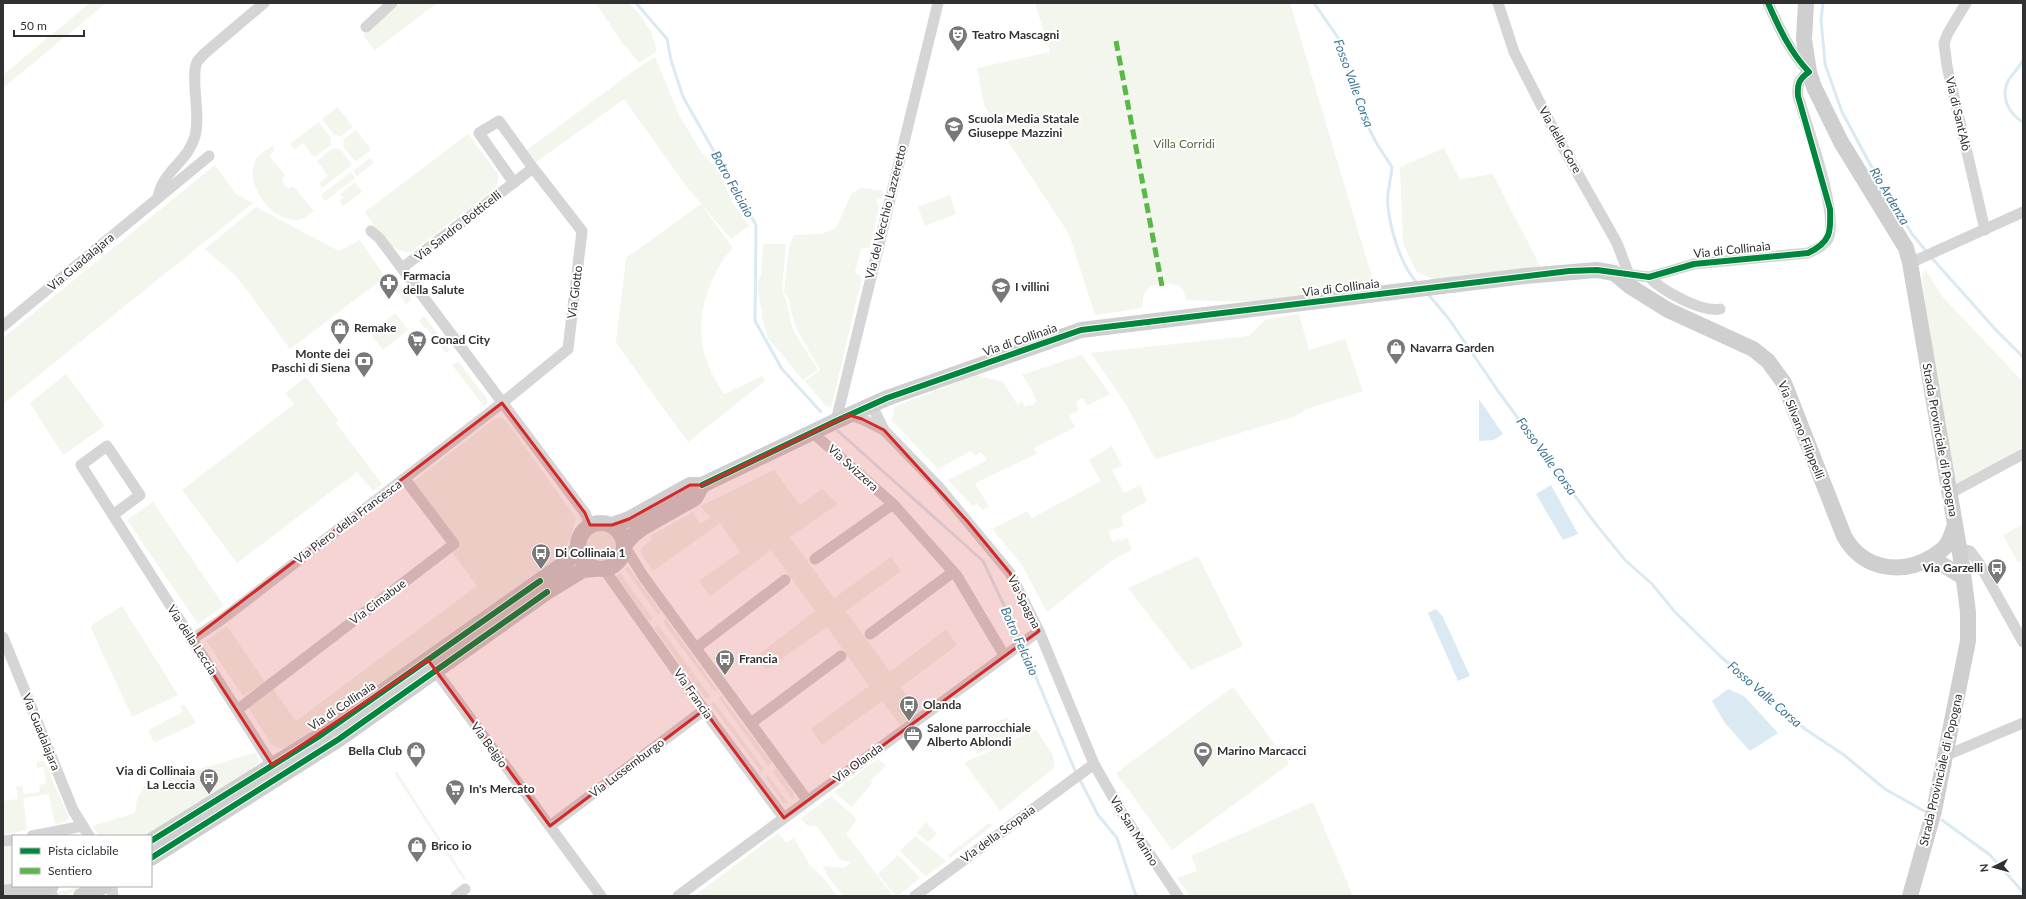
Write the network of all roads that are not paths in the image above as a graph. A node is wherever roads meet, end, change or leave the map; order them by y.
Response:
1 (264, 3) edge
2 (392, 3) edge
3 (938, 3) edge
4 (1498, 3) edge
5 (1768, 3) edge
6 (1806, 3) edge
7 (1966, 3) edge
8 (366, 27) dead end
9 (1809, 72) junction
10 (209, 156) dead end
11 (533, 168) junction
12 (514, 183) junction
13 (158, 198) junction
14 (2023, 212) edge
15 (1985, 230) junction
16 (370, 231) dead end
17 (1917, 260) junction
18 (402, 268) junction
19 (1622, 274) junction
20 (1649, 277) junction
21 (1720, 309) dead end
22 (3, 326) edge
23 (502, 403) junction
24 (872, 406) junction
25 (842, 418) junction
26 (884, 430) junction
27 (812, 432) junction
28 (2023, 454) edge
29 (405, 479) junction
30 (702, 485) junction
31 (1949, 494) junction
32 (893, 504) junction
33 (113, 515) junction
34 (590, 525) junction
35 (612, 525) junction
36 (1955, 525) joint
37 (624, 545) junction
38 (578, 547) junction
39 (1954, 551) junction
40 (815, 559) dead end
41 (1928, 561) junction
42 (599, 569) junction
43 (953, 572) junction
44 (1963, 577) junction
45 (785, 580) dead end
46 (1039, 631) junction
47 (870, 634) dead end
48 (3, 637) edge
49 (192, 640) junction
50 (2023, 642) edge
51 (696, 648) junction
52 (1006, 654) junction
53 (841, 656) dead end
54 (435, 670) junction
55 (237, 710) junction
56 (704, 710) junction
57 (751, 723) junction
58 (2023, 723) edge
59 (1947, 755) junction
60 (1094, 764) junction
61 (272, 765) junction
62 (807, 800) junction
63 (784, 818) junction
64 (83, 826) junction
65 (550, 826) junction
66 (37, 835) edge
67 (88, 835) edge
68 (152, 840) edge
69 (152, 857) edge
70 (45, 887) edge
71 (102, 887) edge
72 (465, 889) dead end
73 (26, 890) junction
74 (3, 892) edge
75 (53, 896) edge
76 (81, 896) edge
77 (456, 896) edge
78 (601, 896) edge
79 (678, 896) edge
80 (915, 896) edge
81 (1178, 896) edge
82 (1910, 896) edge

1 - 13 street, Via Guadalajara
2 - 8 street
3 - 25 street, Via del Vecchio Lazzeretto
4 - 19 street, Via delle Gore
5 - 9 street
6 - 9 street, Strada Provinciale di Popogna
7 - 15 street, Via di Sant'Alò
9 - 17 street, Strada Provinciale di Popogna
9 - 20 street, Via di Collinaia
10 - 13 street, Via Guadalajara
11 - 12 street, Via Sandro Botticelli
11 - 12 street, Via Sandro Botticelli
11 - 23 street, Via Giotto
12 - 18 street, Via Sandro Botticelli
13 - 22 street, Via Guadalajara
14 - 15 street
15 - 17 street
16 - 18 street
17 - 31 street, Strada Provinciale di Popogna
18 - 23 street
19 - 20 street, Via di Collinaia
19 - 24 street, Via di Collinaia
19 - 41 street, Via Silvano Filippelli
20 - 21 street
23 - 29 street, Via Piero della Francesca
23 - 34 street
24 - 25 street, Via di Collinaia
24 - 26 street, Via Spagna
25 - 26 street, Via Spagna
25 - 27 street, Via di Collinaia
26 - 46 street, Via Spagna
27 - 30 street, Via di Collinaia
27 - 32 street, Via Svizzera
28 - 31 street
29 - 49 street, Via Piero della Francesca
29 - 55 street, Via Cimabue
30 - 35 street, Via di Collinaia
30 - 37 street, Via di Collinaia
31 - 36 street, Strada Provinciale di Popogna
32 - 40 street
32 - 43 street, Via Svizzera
33 - 33 street, Via della Leccia
33 - 49 street, Via della Leccia
34 - 35 street
34 - 38 street
35 - 37 street
36 - 39 street, Via Silvano Filippelli
37 - 42 street
37 - 51 street
38 - 42 street
38 - 61 street, Via di Collinaia
39 - 41 street, Via Silvano Filippelli
39 - 44 street, Strada Provinciale di Popogna
39 - 50 street
41 - 44 street
42 - 54 street, Via di Collinaia
42 - 56 street, Via Francia
43 - 47 street
43 - 52 street, Via Svizzera
44 - 59 street, Strada Provinciale di Popogna
45 - 51 street
46 - 52 street, Via Olanda
46 - 60 street, Via Spagna
48 - 64 street, Via Guadalajara
49 - 55 street, Via della Leccia
51 - 57 street
52 - 62 street, Via Olanda
53 - 57 street
54 - 65 street, Via Belgio
54 - 69 street, Via di Collinaia
55 - 61 street, Via della Leccia
56 - 63 street, Via Francia
56 - 65 street, Via Lussemburgo
57 - 62 street
58 - 59 street
59 - 82 street, Strada Provinciale di Popogna
60 - 80 street, Via della Scopaia
60 - 81 street, Via San Marino
61 - 68 street, Via di Collinaia
62 - 63 street, Via Olanda
63 - 79 street, Via Olanda
64 - 66 street
64 - 67 street, Via Guadalajara
65 - 78 street, Via Belgio
70 - 73 street
71 - 76 street
72 - 77 street
73 - 74 street
73 - 75 street

